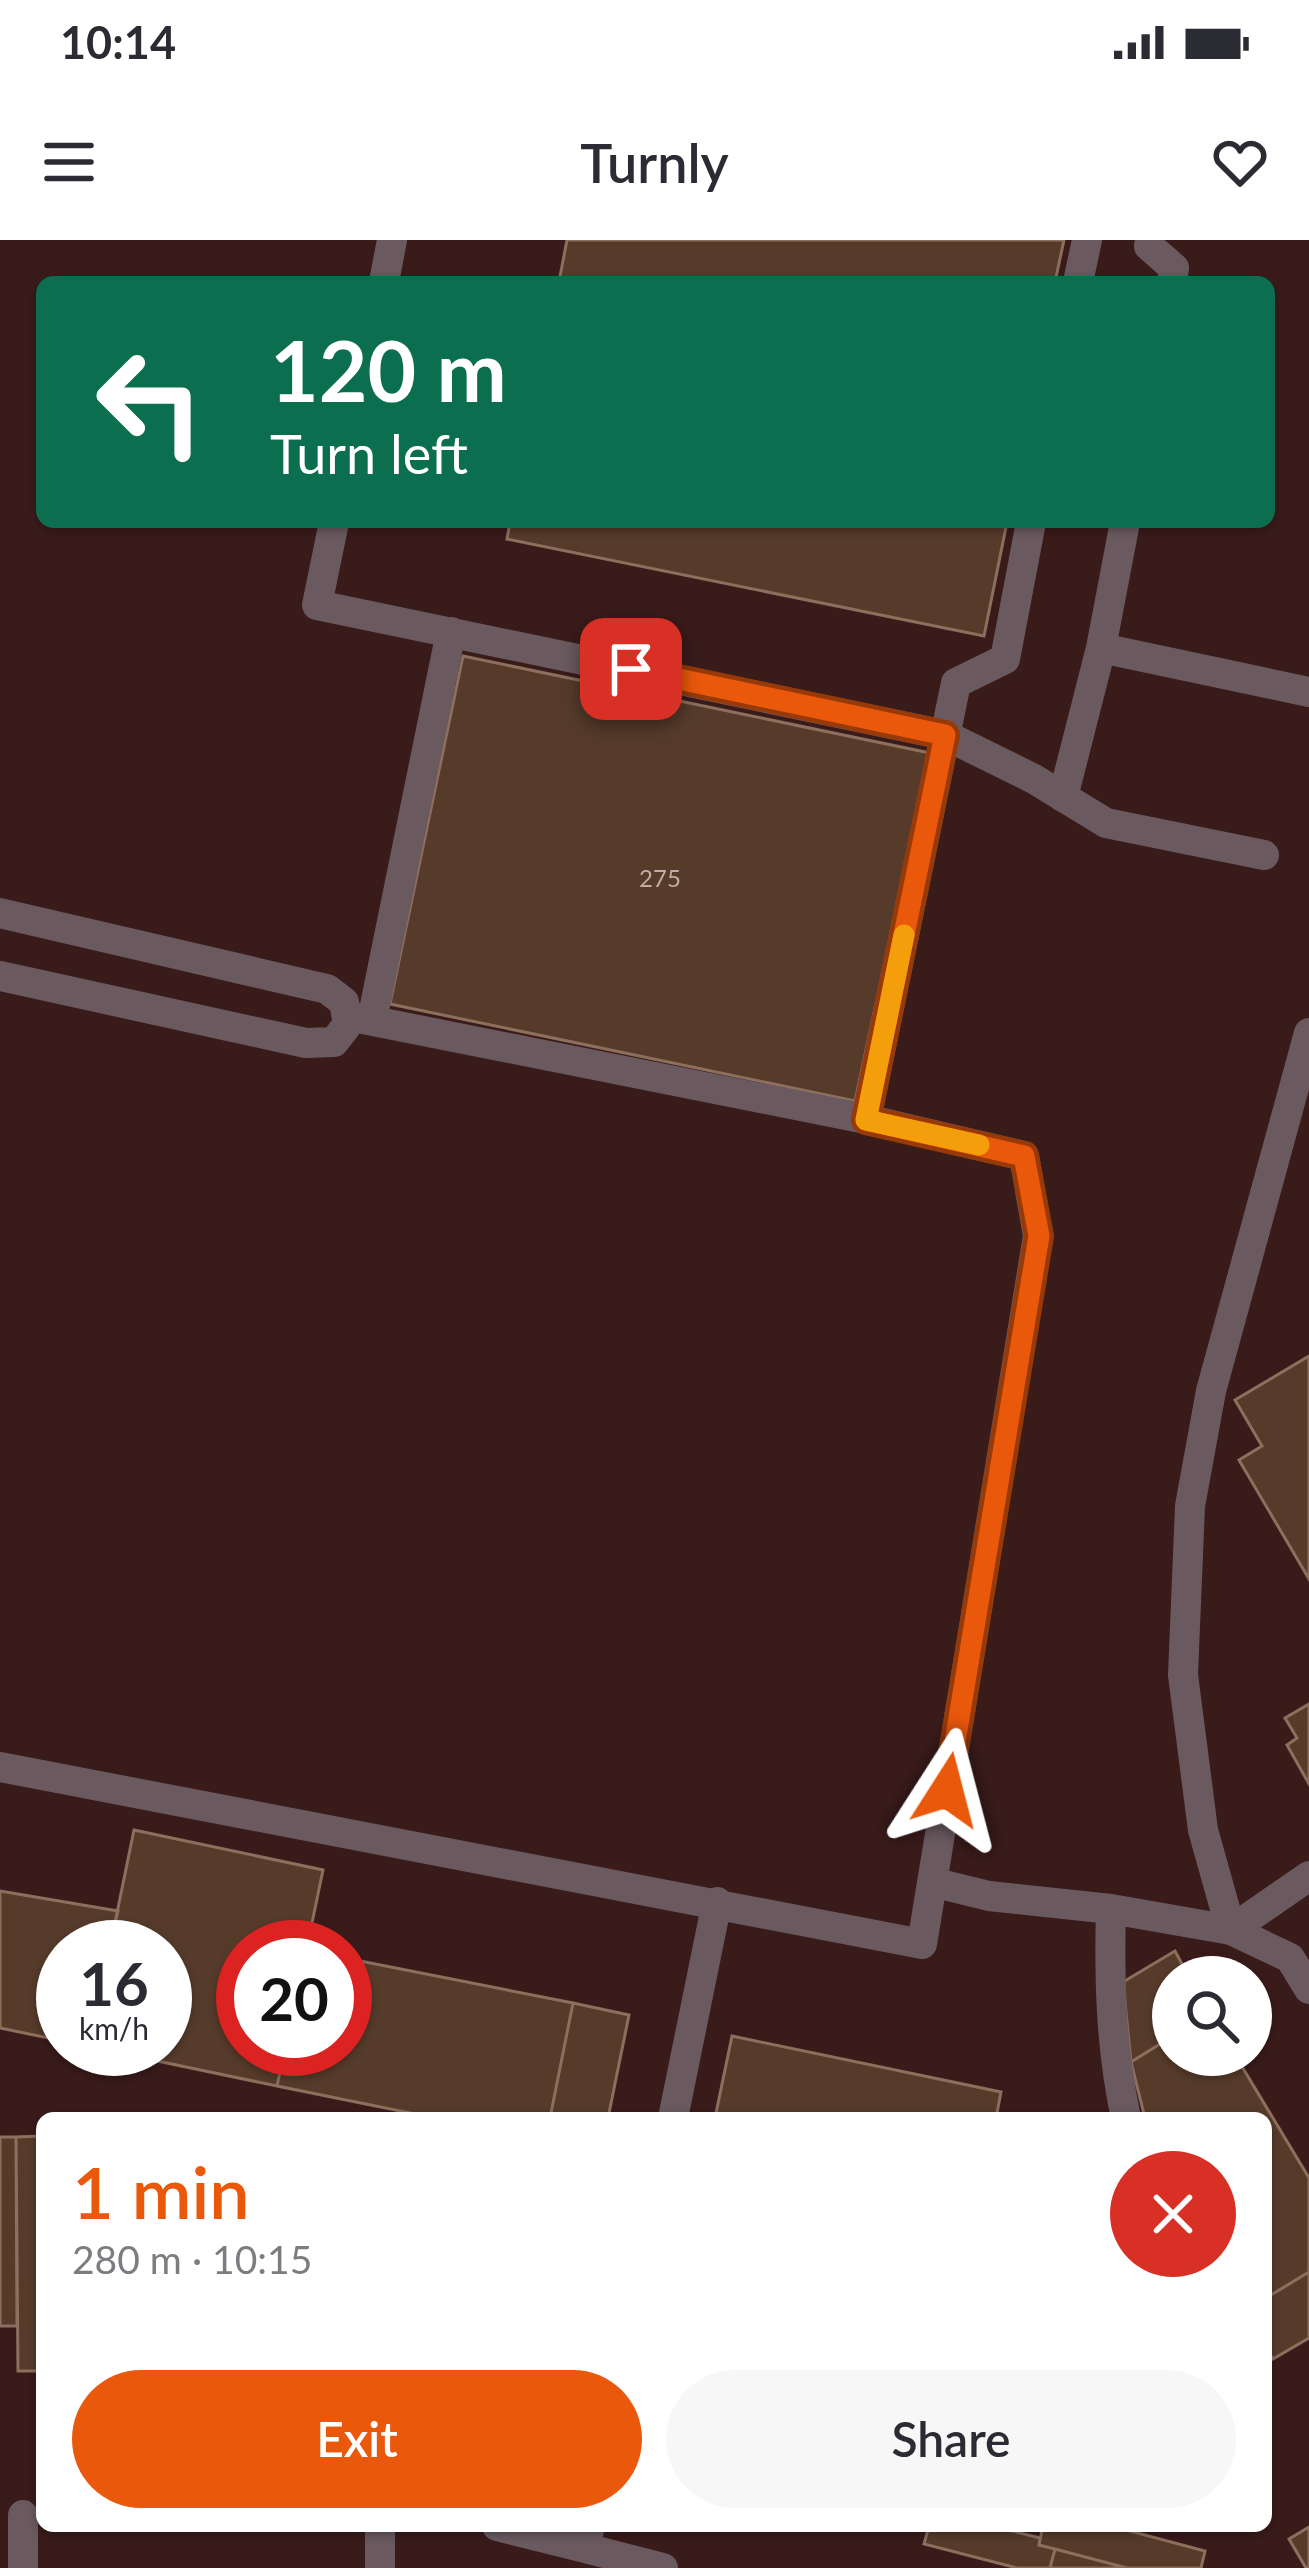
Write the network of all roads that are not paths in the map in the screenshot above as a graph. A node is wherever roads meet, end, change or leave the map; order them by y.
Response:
1 (392, 240) edge
2 (1087, 240) edge
3 (1150, 240) edge
4 (385, 276) edge
5 (1079, 276) edge
6 (1173, 276) edge
7 (333, 528) edge
8 (1030, 528) edge
9 (1124, 528) edge
10 (451, 632) junction
11 (1101, 648) junction
12 (1309, 692) edge
13 (945, 735) junction
14 (1063, 797) junction
15 (1264, 855) dead end
16 (0, 913) edge
17 (0, 976) edge
18 (360, 1018) junction
19 (1309, 1034) edge
20 (866, 1120) junction
21 (0, 1767) edge
22 (1309, 1876) edge
23 (932, 1882) junction
24 (717, 1901) junction
25 (1111, 1909) junction
26 (1231, 1930) junction
27 (1309, 1989) edge
28 (674, 2112) edge
29 (1125, 2112) edge
30 (22, 2515) edge
31 (380, 2532) edge
32 (544, 2532) edge
33 (587, 2537) edge
34 (23, 2568) edge
35 (380, 2568) edge
36 (663, 2568) edge

1 - 4 street
2 - 5 street
3 - 6 street
7 - 10 street
8 - 13 street
9 - 11 street
10 - 13 street
10 - 18 street
11 - 12 street
11 - 14 street
13 - 14 street
13 - 20 street
14 - 15 street
16 - 18 street
17 - 18 street
18 - 20 street
19 - 26 street
20 - 23 street
21 - 24 street
22 - 26 street
23 - 24 street
23 - 25 street
24 - 28 street
25 - 26 street
25 - 29 street
26 - 27 street
30 - 34 street
31 - 35 street
32 - 33 street
33 - 36 street

